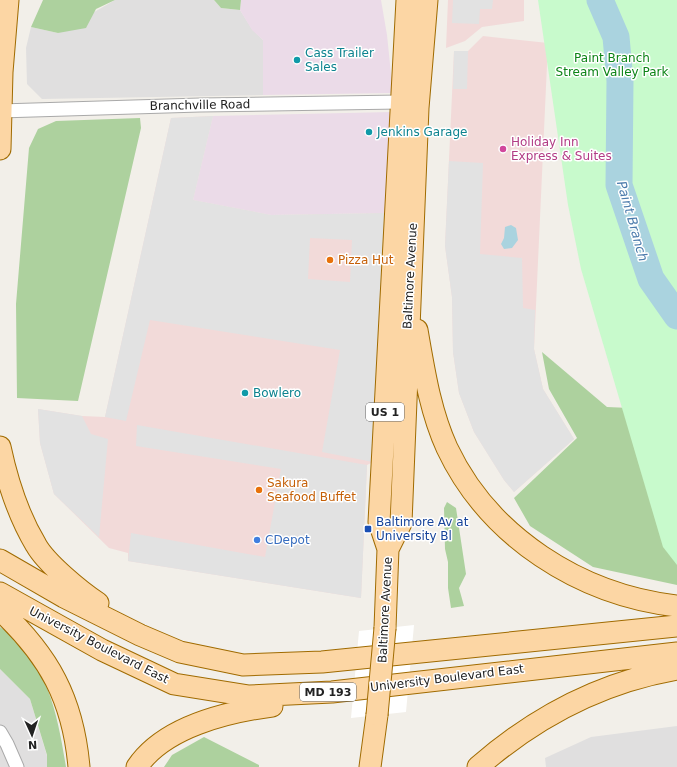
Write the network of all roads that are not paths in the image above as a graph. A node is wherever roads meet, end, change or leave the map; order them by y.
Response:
1 (8, 0) edge
2 (18, 0) edge
3 (395, 0) edge
4 (407, 0) edge
5 (427, 0) edge
6 (6, 33) junction
7 (404, 36) junction
8 (400, 102) junction
9 (1, 111) edge
10 (0, 149) edge
11 (409, 296) junction
12 (0, 447) edge
13 (388, 549) junction
14 (0, 560) edge
15 (0, 593) edge
16 (677, 606) edge
17 (0, 610) edge
18 (677, 626) edge
19 (140, 635) junction
20 (677, 653) edge
21 (534, 668) junction
22 (677, 669) edge
23 (0, 732) edge
24 (17, 767) edge
25 (79, 767) edge
26 (137, 767) edge
27 (370, 767) edge
28 (478, 767) edge

1 - 6 main road
2 - 6 main road
3 - 7 main road
4 - 7 main road, Baltimore Avenue / US 1
5 - 11 main road, Baltimore Avenue / US 1
6 - 9 main road
7 - 8 main road, Baltimore Avenue / US 1
8 - 9 street, Branchville Road
8 - 13 main road, Baltimore Avenue / US 1
9 - 10 main road
11 - 13 main road, Baltimore Avenue / US 1
11 - 16 main road
12 - 19 main road
13 - 27 main road, Baltimore Avenue / US 1, bridge
14 - 19 main road
15 - 21 main road, University Boulevard East / MD 193
17 - 25 main road
18 - 19 main road
20 - 21 main road, University Boulevard East / MD 193
21 - 26 main road
22 - 28 main road
23 - 24 street

